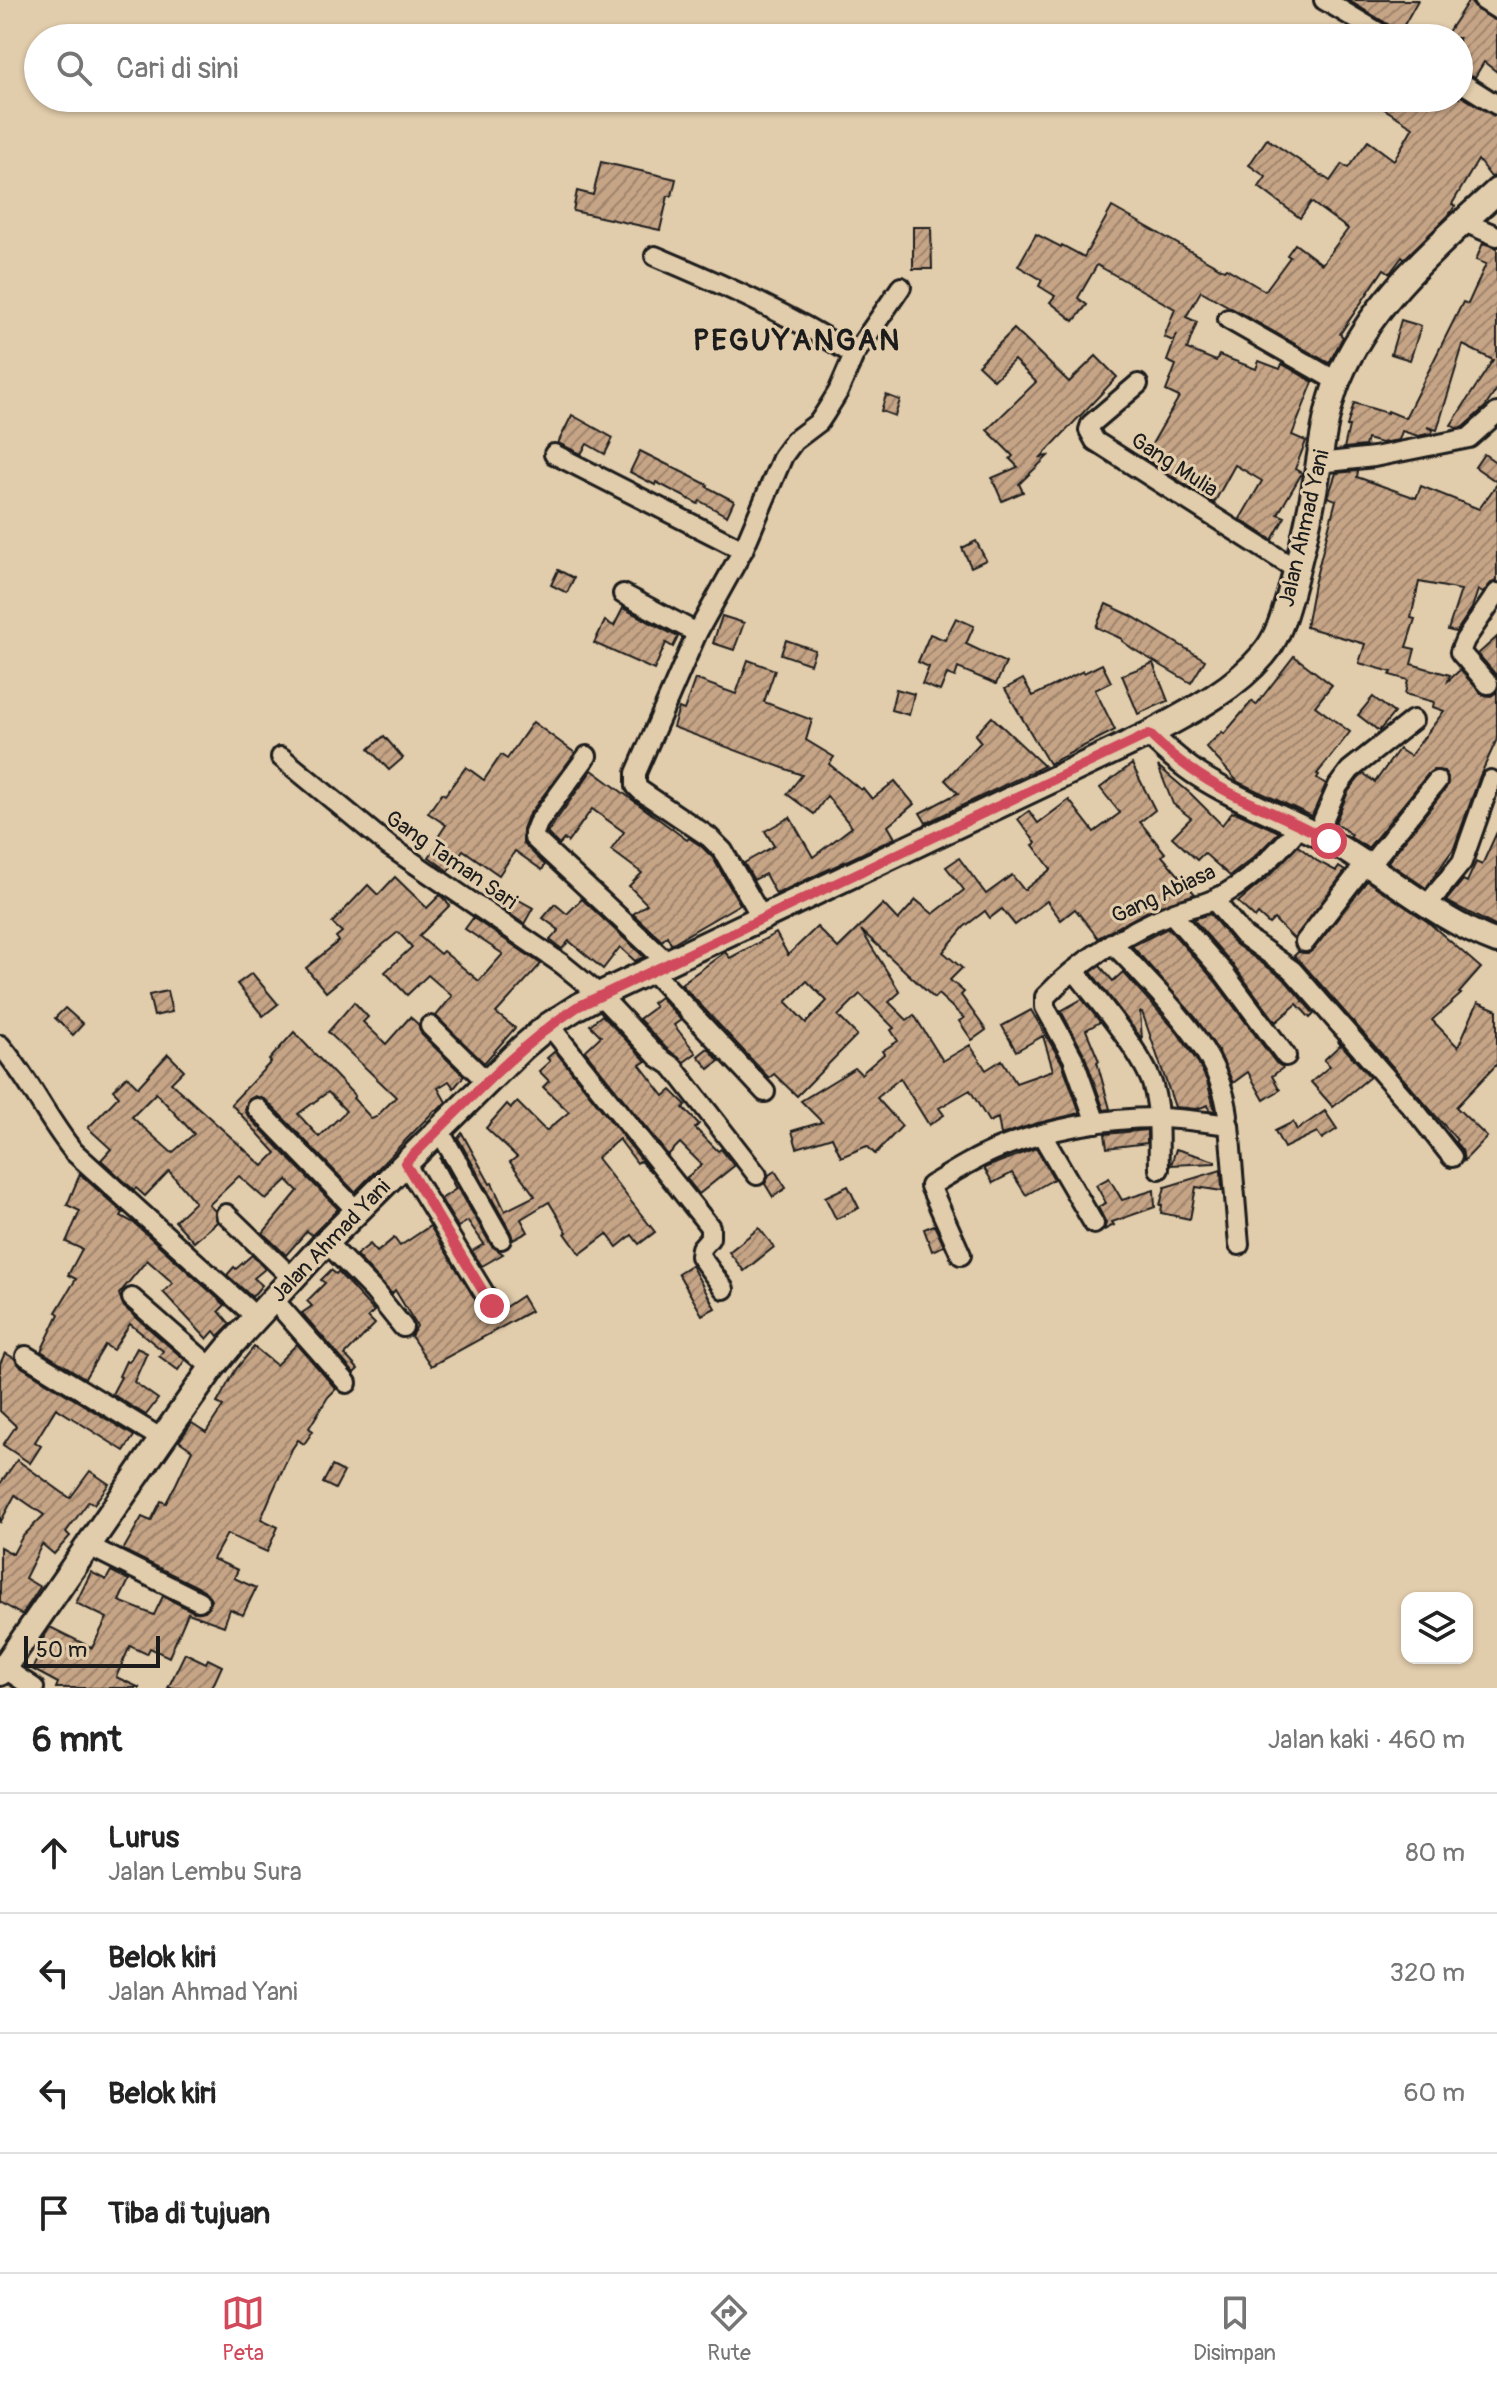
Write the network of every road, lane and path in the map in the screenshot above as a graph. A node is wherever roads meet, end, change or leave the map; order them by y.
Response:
1 (1324, 0) edge
2 (1483, 0) edge
3 (1497, 9) edge
4 (1364, 24) edge
5 (1473, 90) edge
6 (1497, 105) edge
7 (1497, 191) edge
8 (1464, 222) junction
9 (1497, 236) edge
10 (655, 256) dead end
11 (901, 287) dead end
12 (1228, 319) dead end
13 (854, 355) junction
14 (1338, 382) junction
15 (1138, 384) dead end
16 (1497, 413) edge
17 (554, 454) dead end
18 (1319, 463) junction
19 (743, 550) junction
20 (1297, 570) junction
21 (1497, 593) edge
22 (623, 594) dead end
23 (697, 633) junction
24 (1488, 684) dead end
25 (1413, 720) dead end
26 (1149, 734) junction
27 (587, 756) dead end
28 (281, 757) dead end
29 (1491, 780) dead end
30 (1437, 781) dead end
31 (1309, 830) junction
32 (1368, 864) junction
33 (1214, 900) junction
34 (1427, 905) junction
35 (1172, 914) junction
36 (762, 918) junction
37 (1305, 942) dead end
38 (1497, 942) edge
39 (1111, 943) junction
40 (660, 967) junction
41 (1075, 971) junction
42 (600, 995) junction
43 (549, 1025) junction
44 (430, 1026) dead end
45 (0, 1045) edge
46 (1286, 1056) dead end
47 (487, 1082) junction
48 (765, 1092) dead end
49 (257, 1108) dead end
50 (1228, 1116) dead end
51 (1158, 1118) junction
52 (1096, 1123) junction
53 (439, 1130) junction
54 (1042, 1135) junction
55 (1452, 1157) dead end
56 (405, 1163) junction
57 (1159, 1169) dead end
58 (757, 1175) dead end
59 (357, 1211) junction
60 (226, 1214) dead end
61 (1094, 1224) dead end
62 (501, 1239) dead end
63 (326, 1242) junction
64 (1239, 1245) dead end
65 (961, 1255) dead end
66 (292, 1278) junction
67 (724, 1289) dead end
68 (132, 1298) dead end
69 (273, 1299) junction
70 (492, 1306) dead end
71 (256, 1317) junction
72 (403, 1327) dead end
73 (26, 1356) dead end
74 (212, 1368) junction
75 (347, 1383) dead end
76 (162, 1439) junction
77 (89, 1546) junction
78 (199, 1601) dead end
79 (2, 1671) edge
80 (34, 1688) edge

1 - 4 street
2 - 3 street
5 - 6 street
7 - 8 main road, Jalan Ahmad Yani
8 - 9 street
8 - 14 main road, Jalan Ahmad Yani
10 - 13 street
11 - 13 street
12 - 14 street
13 - 19 street
14 - 18 main road, Jalan Ahmad Yani
15 - 20 street, Gang Mulia
16 - 18 street
17 - 19 street
18 - 20 main road, Jalan Ahmad Yani
19 - 23 street
20 - 26 main road, Jalan Ahmad Yani
21 - 24 street
22 - 23 street
23 - 36 street
25 - 31 street, Gang Abiasa
26 - 31 street
26 - 36 main road, Jalan Ahmad Yani
27 - 40 street
28 - 42 street, Gang Taman Sari
29 - 34 street
30 - 32 street
31 - 32 street
31 - 33 street, Gang Abiasa
32 - 34 street
32 - 37 street
33 - 35 street, Gang Abiasa
33 - 55 street
34 - 38 street
35 - 39 street, Gang Abiasa
35 - 46 street
36 - 40 main road, Jalan Ahmad Yani
39 - 41 street, Gang Abiasa
39 - 50 street
40 - 42 main road, Jalan Ahmad Yani
40 - 48 street
41 - 51 street
41 - 52 street, Gang Abiasa
42 - 43 main road, Jalan Ahmad Yani
42 - 58 street, Gang Taman Sari
43 - 47 main road, Jalan Ahmad Yani
43 - 67 street
44 - 47 street
45 - 71 street
47 - 53 main road, Jalan Ahmad Yani
49 - 59 street
51 - 52 street
51 - 57 street
51 - 64 street
52 - 54 street
53 - 56 main road, Jalan Ahmad Yani
53 - 62 street
54 - 61 street
54 - 65 street
56 - 59 main road, Jalan Ahmad Yani
56 - 70 street
59 - 63 main road, Jalan Ahmad Yani
60 - 66 street
63 - 66 main road, Jalan Ahmad Yani
63 - 72 street
66 - 69 main road, Jalan Ahmad Yani
68 - 74 street
69 - 71 main road, Jalan Ahmad Yani
69 - 75 street
71 - 74 main road, Jalan Ahmad Yani
73 - 76 street
74 - 76 main road, Jalan Ahmad Yani
76 - 77 main road, Jalan Ahmad Yani
77 - 78 street
77 - 79 main road, Jalan Ahmad Yani
79 - 80 street

